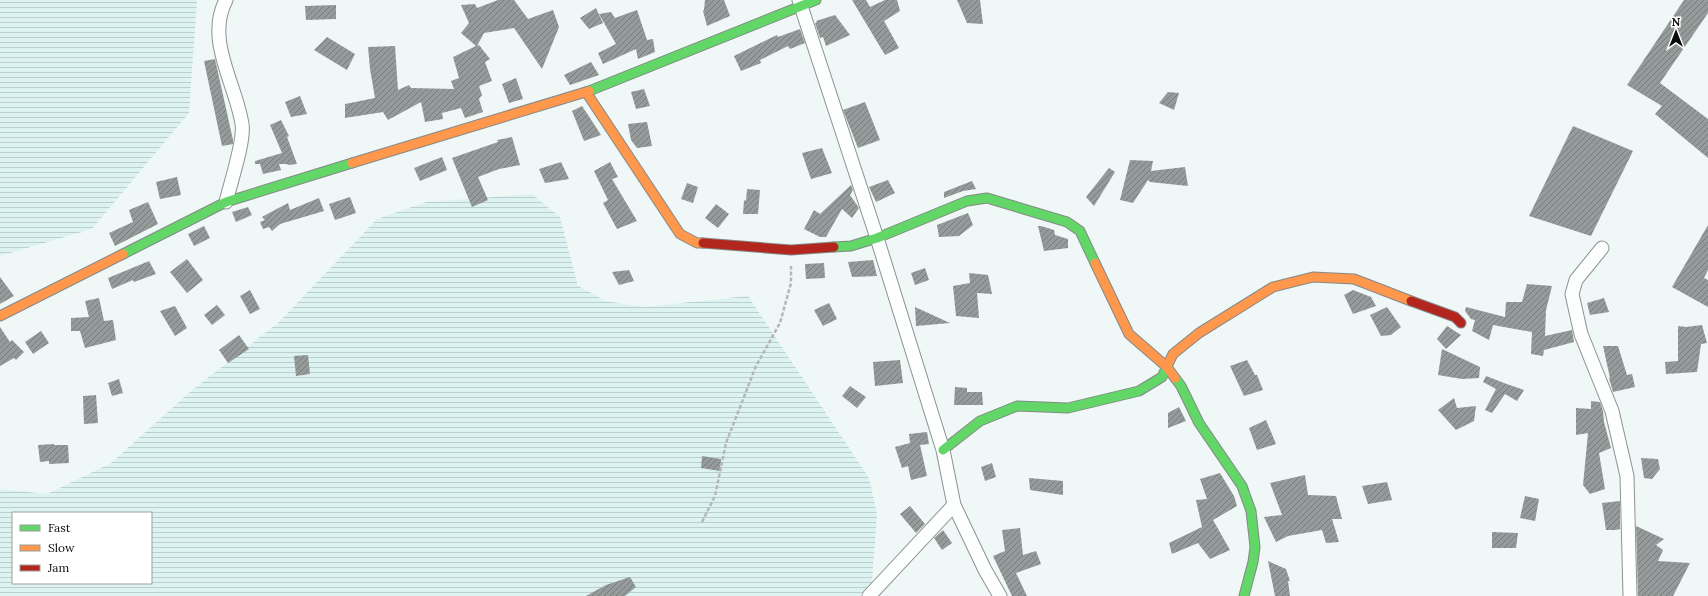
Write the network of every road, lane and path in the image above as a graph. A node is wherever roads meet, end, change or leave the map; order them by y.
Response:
1 (226, 0) edge
2 (816, 0) edge
3 (800, 3) edge
4 (586, 92) junction
5 (226, 202) junction
6 (877, 238) junction
7 (1602, 248) dead end
8 (791, 250) junction
9 (0, 316) edge
10 (1462, 323) dead end
11 (1167, 368) junction
12 (942, 450) junction
13 (954, 505) junction
14 (702, 522) dead end
15 (869, 596) edge
16 (1000, 596) edge
17 (1244, 596) edge
18 (1630, 596) edge

1 - 5 street
2 - 3 street
3 - 4 street
3 - 6 street
4 - 5 street
4 - 8 street
5 - 9 street
6 - 8 street
6 - 11 street
6 - 12 street
7 - 18 street
8 - 14 path
10 - 11 street
11 - 12 street
11 - 17 street
12 - 13 street
13 - 15 street
13 - 16 street

